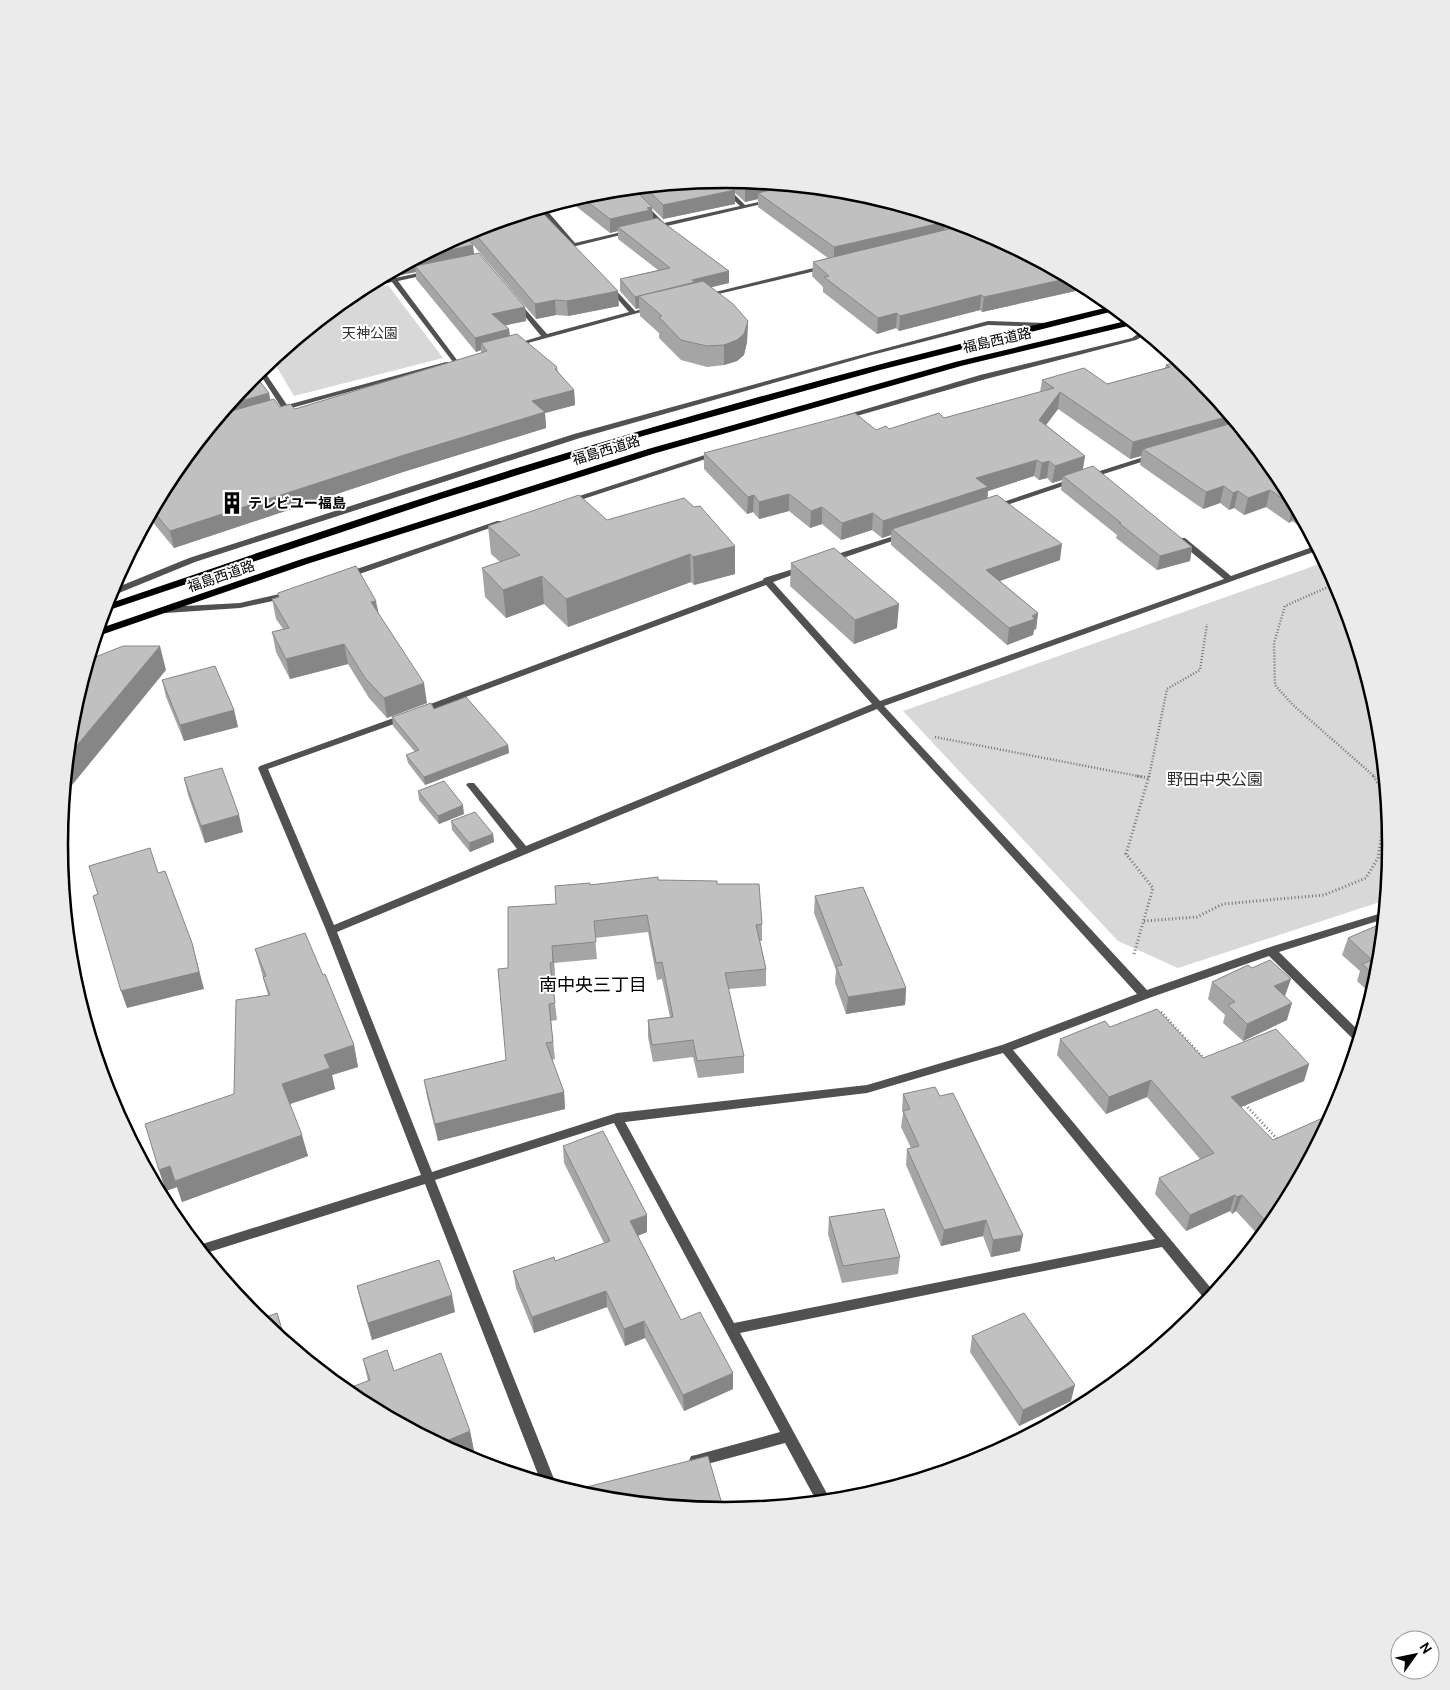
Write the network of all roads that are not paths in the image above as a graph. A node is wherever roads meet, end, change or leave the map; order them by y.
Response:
1 (724, 188) edge
2 (633, 194) edge
3 (780, 199) edge
4 (744, 207) junction
5 (545, 213) edge
6 (662, 225) junction
7 (644, 229) edge
8 (635, 231) edge
9 (572, 245) junction
10 (578, 252) edge
11 (836, 265) edge
12 (438, 271) edge
13 (602, 279) edge
14 (393, 280) junction
15 (388, 281) edge
16 (700, 297) edge
17 (514, 299) edge
18 (662, 306) edge
19 (1107, 310) edge
20 (632, 313) junction
21 (1047, 324) junction
22 (1126, 324) edge
23 (1140, 335) edge
24 (545, 336) junction
25 (509, 346) edge
26 (464, 359) edge
27 (455, 361) junction
28 (265, 376) edge
29 (285, 408) junction
30 (276, 411) edge
31 (832, 420) edge
32 (722, 452) edge
33 (1158, 456) edge
34 (1101, 472) junction
35 (1108, 479) edge
36 (555, 505) edge
37 (989, 508) edge
38 (508, 520) edge
39 (915, 532) edge
40 (1177, 535) edge
41 (1313, 550) edge
42 (822, 562) edge
43 (813, 565) edge
44 (1230, 579) junction
45 (335, 580) edge
46 (767, 580) junction
47 (119, 591) edge
48 (289, 595) edge
49 (113, 605) edge
50 (166, 610) junction
51 (103, 632) edge
52 (878, 705) junction
53 (471, 785) dead end
54 (524, 851) junction
55 (1378, 916) edge
56 (331, 930) junction
57 (1271, 951) junction
58 (1145, 994) junction
59 (1355, 1034) edge
60 (1005, 1048) junction
61 (617, 1118) junction
62 (429, 1178) junction
63 (1163, 1242) junction
64 (206, 1248) edge
65 (1206, 1293) edge
66 (732, 1329) junction
67 (788, 1436) junction
68 (684, 1465) edge
69 (546, 1477) edge
70 (820, 1495) edge

1 - 4 street
2 - 6 street
3 - 4 street
4 - 6 street
5 - 9 street
6 - 7 street
8 - 9 street
9 - 10 street
11 - 16 street
12 - 14 street
13 - 20 street
14 - 15 street
14 - 27 street
17 - 24 street
18 - 20 street
19 - 21 highway, 福島西道路
20 - 24 street
21 - 47 street
21 - 49 highway, 福島西道路
22 - 50 highway, 福島西道路
23 - 31 street
24 - 25 street
26 - 27 street
27 - 29 street
28 - 29 street
29 - 30 street
32 - 36 street
33 - 34 street
34 - 35 street
34 - 37 street
38 - 45 street
39 - 42 street
40 - 44 street
41 - 44 street
43 - 46 street
44 - 52 street
46 - 52 street
46 - 56 street
48 - 50 street
50 - 51 highway, 福島西道路
52 - 54 street
52 - 58 street
53 - 54 street
54 - 56 street
55 - 57 street
56 - 62 street
57 - 58 street
57 - 59 street
58 - 60 street
60 - 61 street
60 - 63 street
61 - 62 street
61 - 66 street
62 - 64 street
62 - 69 street
63 - 65 street
63 - 66 street
66 - 67 street
67 - 68 street
67 - 70 street

